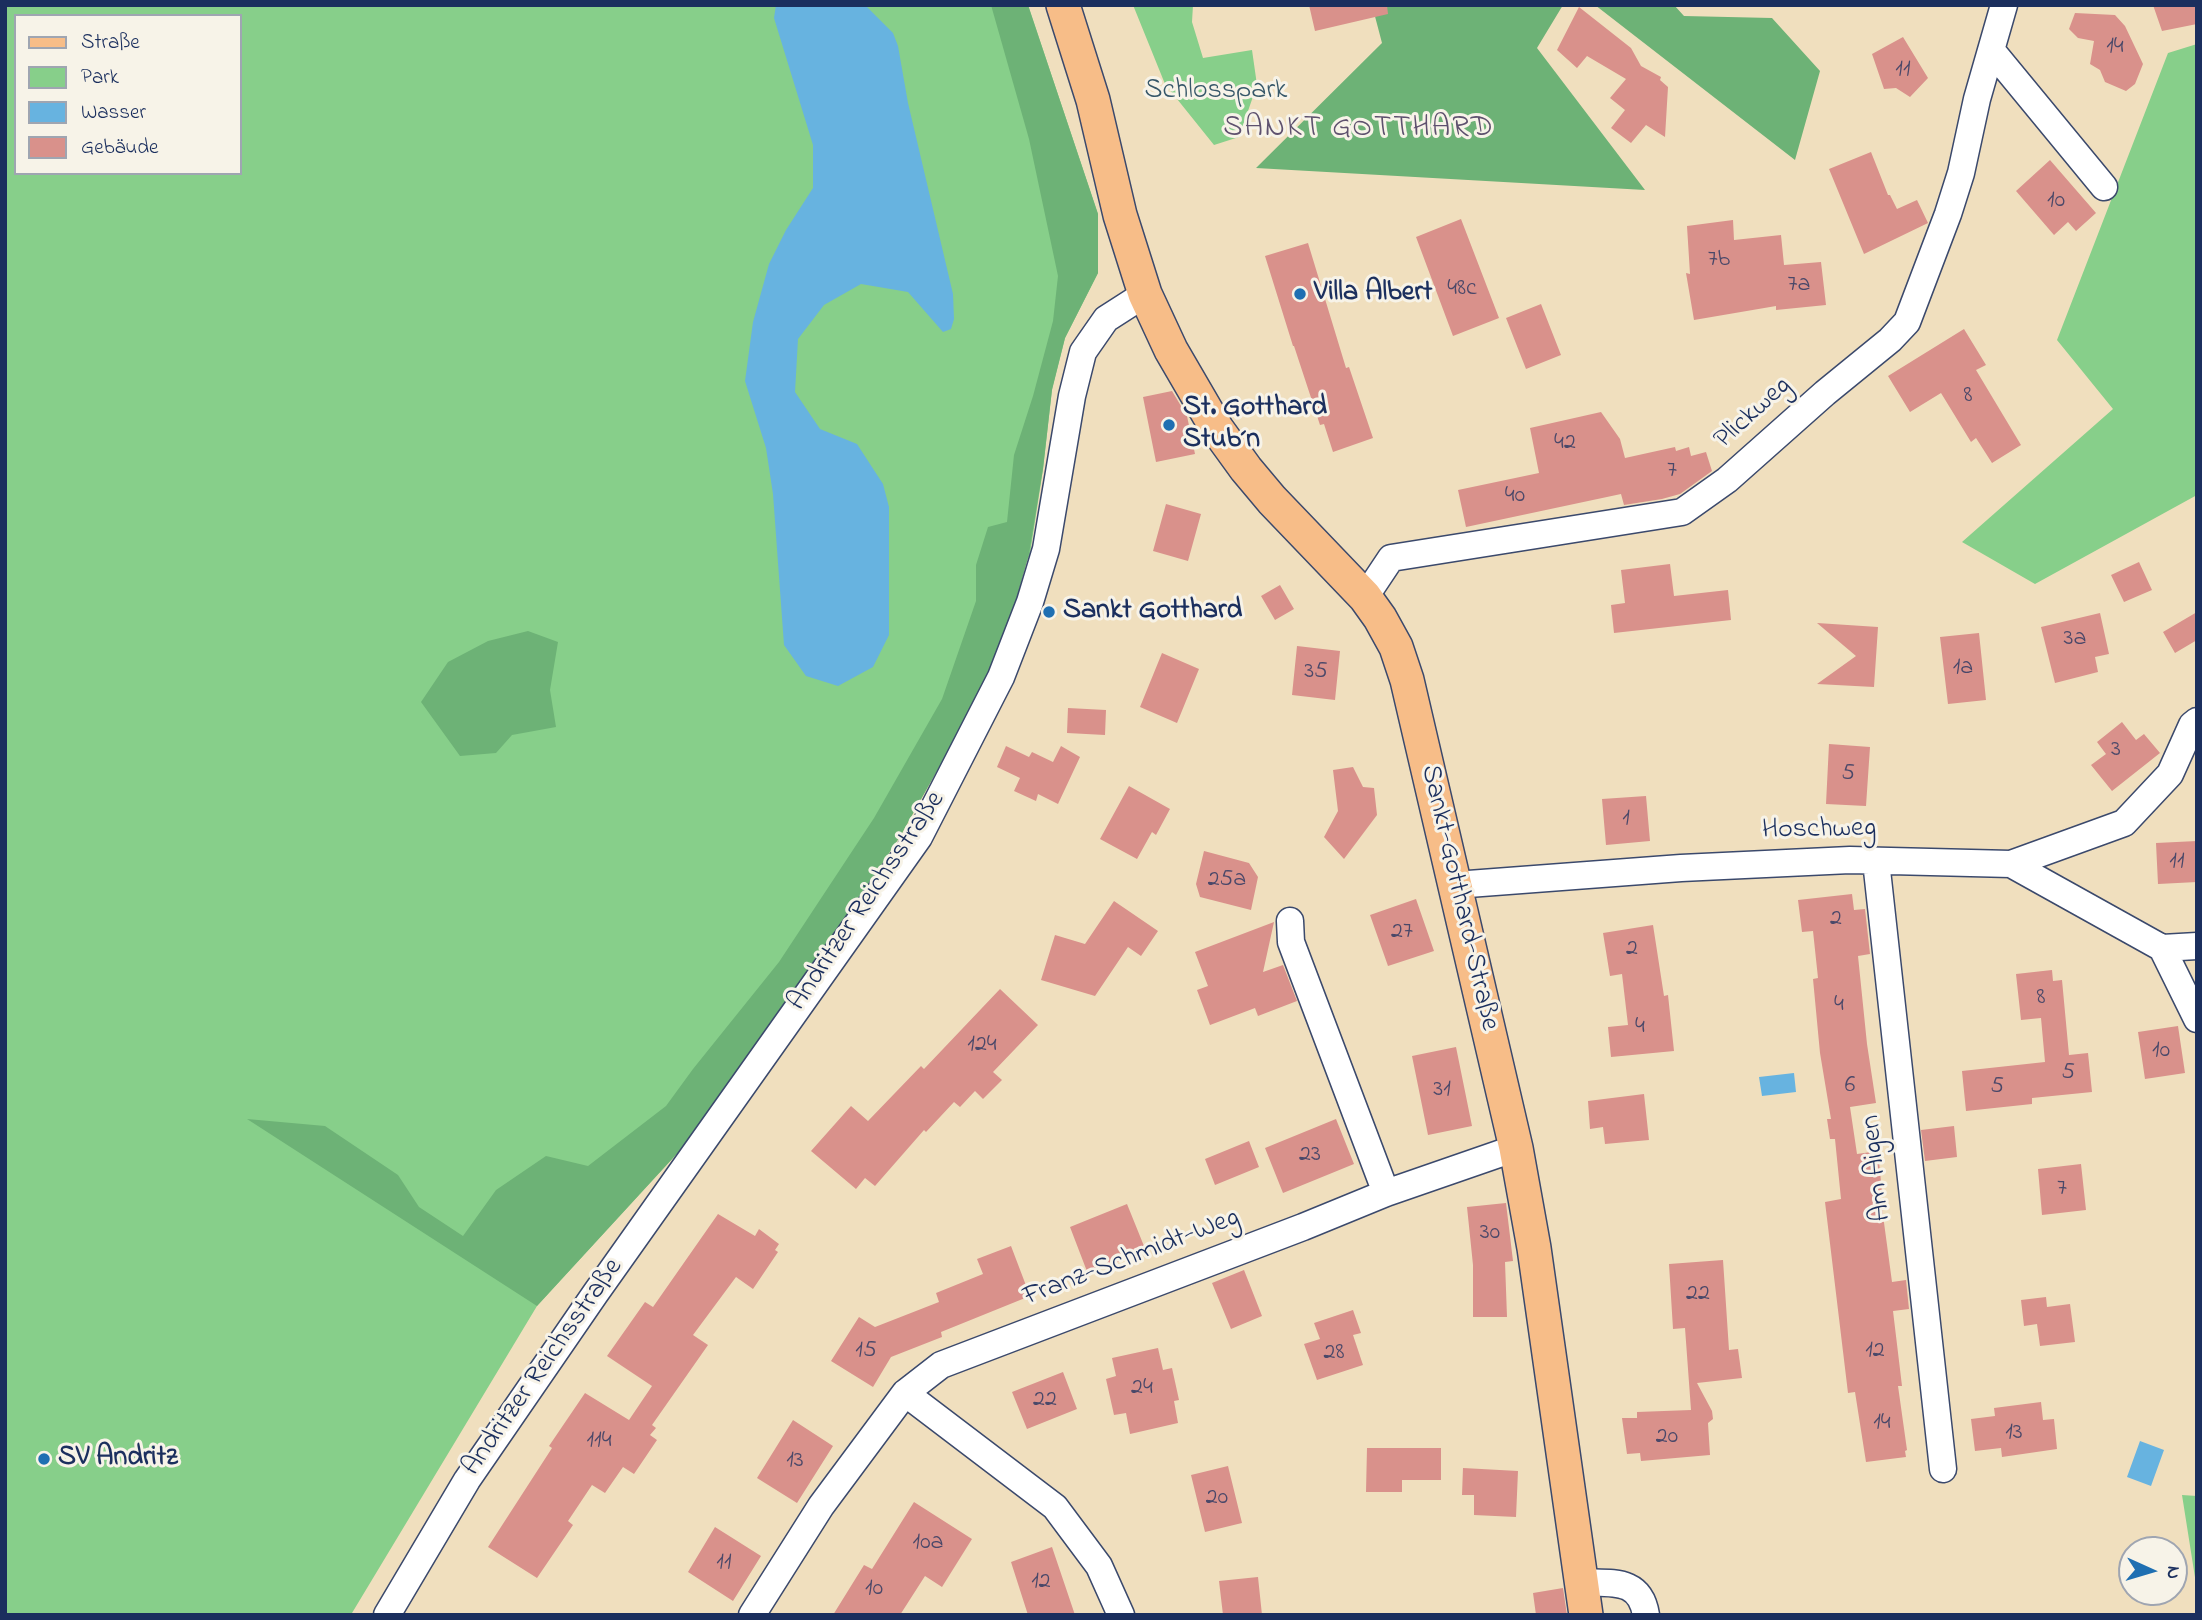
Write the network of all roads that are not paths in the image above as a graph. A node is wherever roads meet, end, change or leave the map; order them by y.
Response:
1 (1063, 5) edge
2 (2004, 5) edge
3 (1992, 51) junction
4 (2104, 187) dead end
5 (1145, 294) junction
6 (1365, 597) junction
7 (2197, 721) edge
8 (1876, 861) junction
9 (2011, 864) junction
10 (1455, 885) junction
11 (1290, 921) dead end
12 (2197, 946) edge
13 (2162, 948) junction
14 (2197, 1019) edge
15 (1516, 1149) junction
16 (1386, 1193) junction
17 (905, 1393) junction
18 (1943, 1469) dead end
19 (1580, 1582) junction
20 (387, 1615) edge
21 (752, 1615) edge
22 (1121, 1615) edge
23 (1586, 1615) edge
24 (1646, 1615) edge

1 - 5 main road
2 - 3 street, Plickweg
3 - 4 street
3 - 6 street, Plickweg
5 - 6 main road, Sankt-Gotthard-Straße
5 - 20 street, Andritzer Reichsstraße
6 - 10 main road, Sankt-Gotthard-Straße
7 - 9 street
8 - 9 street, Hoschweg
8 - 10 street, Hoschweg
8 - 18 street, Am Aigen
9 - 13 street, Hoschweg
10 - 15 main road, Sankt-Gotthard-Straße
11 - 16 street
12 - 13 street
13 - 14 street
15 - 16 street, Franz-Schmidt-Weg
15 - 19 main road, Sankt-Gotthard-Straße
16 - 17 street, Franz-Schmidt-Weg
17 - 21 street, Franz-Schmidt-Weg
17 - 22 street
19 - 23 main road, Sankt-Gotthard-Straße
19 - 24 street

